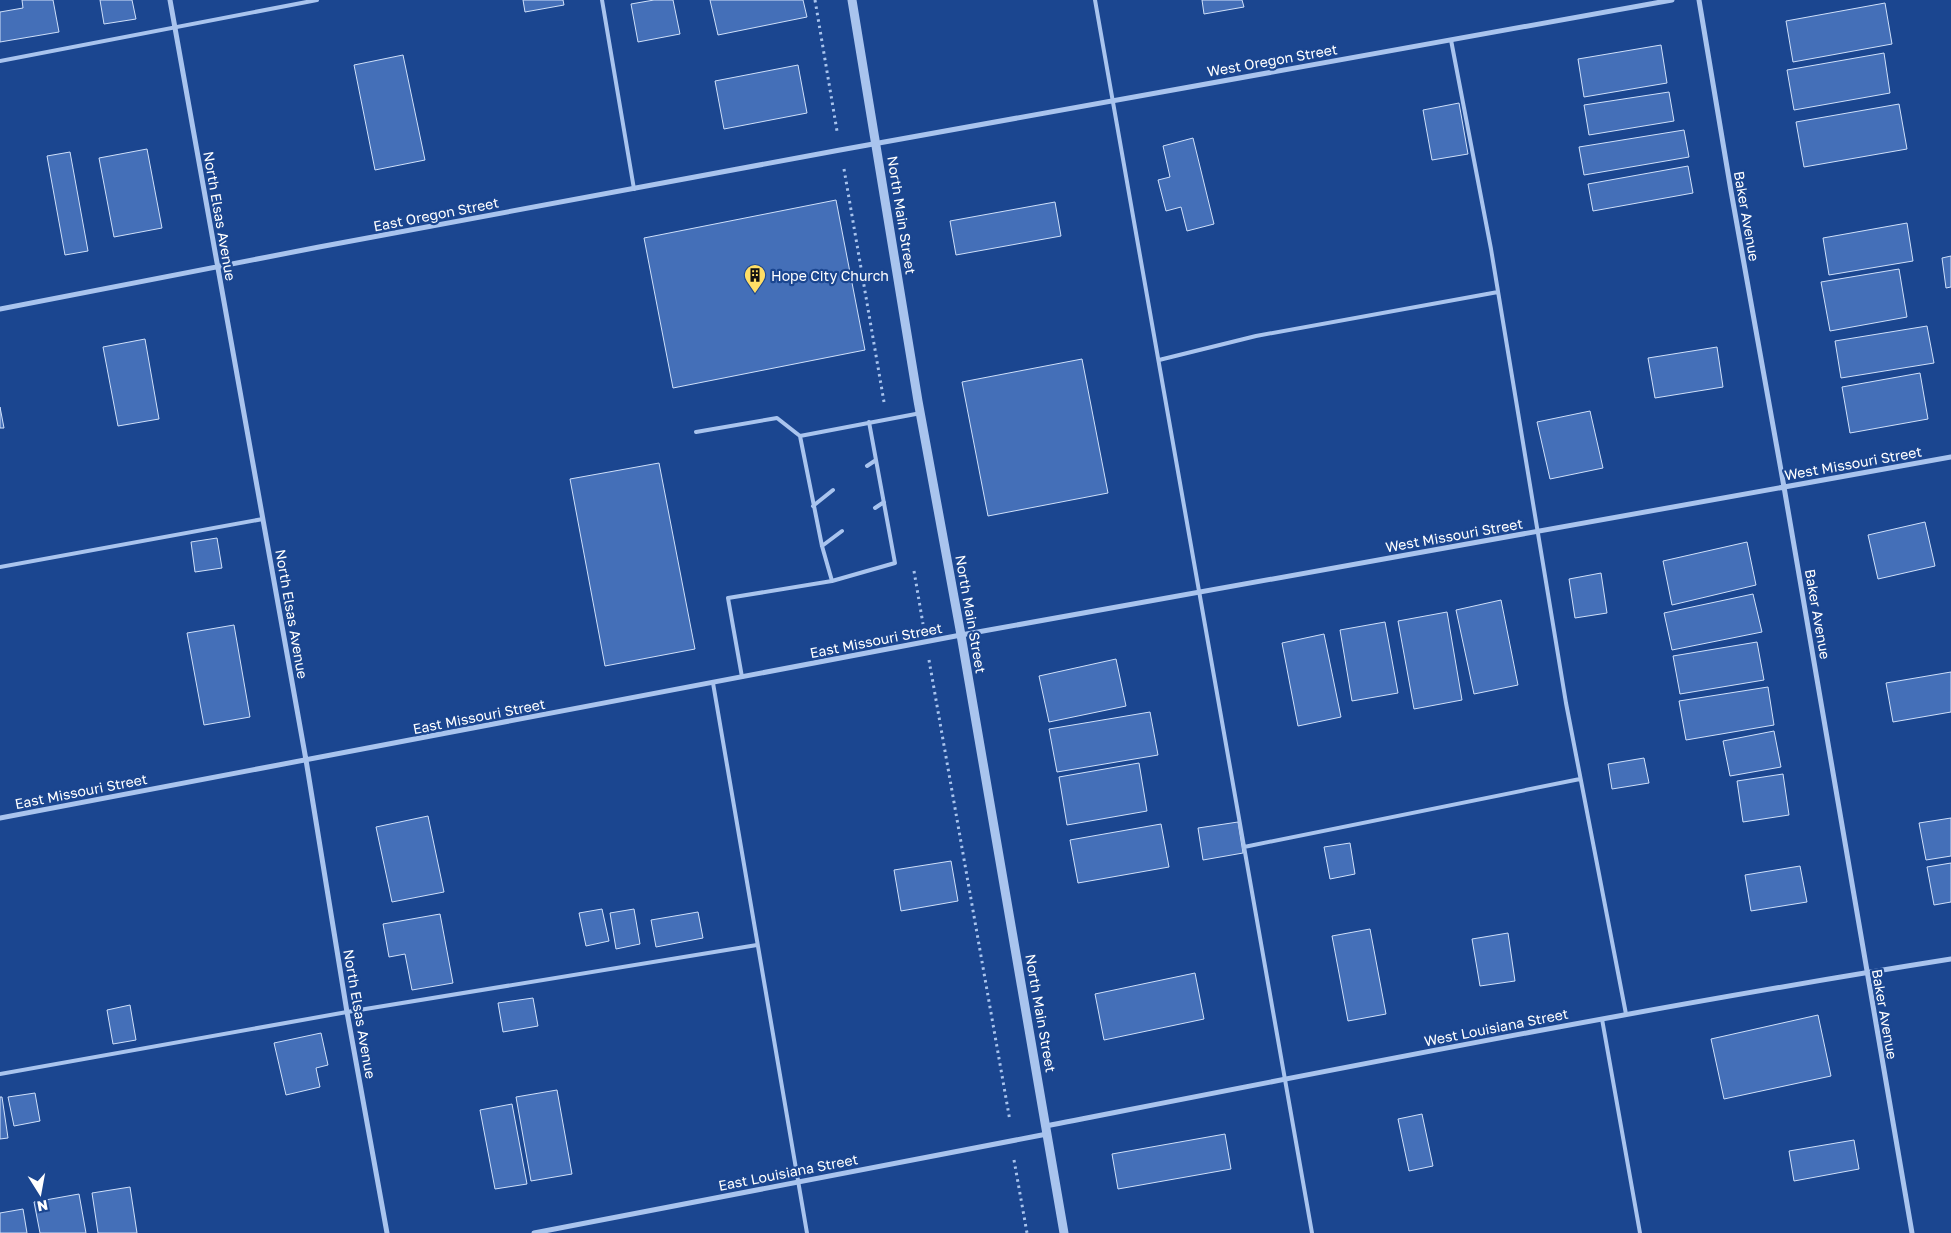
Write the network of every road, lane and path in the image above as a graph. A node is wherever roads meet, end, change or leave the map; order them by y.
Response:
1 (170, 0) edge
2 (318, 0) edge
3 (602, 0) edge
4 (815, 0) edge
5 (852, 0) edge
6 (1096, 0) edge
7 (1672, 0) edge
8 (1699, 0) edge
9 (175, 27) junction
10 (1451, 40) junction
11 (0, 61) edge
12 (1113, 101) junction
13 (835, 118) dead end
14 (876, 143) junction
15 (634, 189) junction
16 (218, 268) junction
17 (1498, 292) junction
18 (0, 309) edge
19 (1159, 360) junction
20 (921, 413) junction
21 (869, 422) junction
22 (696, 432) dead end
23 (800, 436) junction
24 (1951, 457) edge
25 (876, 460) junction
26 (867, 466) dead end
27 (1784, 487) junction
28 (833, 490) dead end
29 (884, 502) junction
30 (814, 506) junction
31 (875, 508) dead end
32 (263, 519) junction
33 (842, 531) dead end
34 (1537, 531) junction
35 (822, 546) junction
36 (0, 567) edge
37 (832, 581) junction
38 (1199, 592) junction
39 (961, 635) junction
40 (742, 677) junction
41 (712, 683) junction
42 (934, 683) dead end
43 (306, 760) junction
44 (1580, 779) junction
45 (0, 818) edge
46 (1244, 847) junction
47 (757, 945) junction
48 (1951, 959) edge
49 (1866, 973) junction
50 (347, 1012) junction
51 (1626, 1014) junction
52 (1602, 1018) junction
53 (0, 1074) edge
54 (1285, 1079) junction
55 (1011, 1126) dead end
56 (1046, 1130) junction
57 (1016, 1174) dead end
58 (798, 1182) junction
59 (388, 1233) edge
60 (534, 1233) edge
61 (807, 1233) edge
62 (1026, 1233) edge
63 (1064, 1233) edge
64 (1312, 1233) edge
65 (1640, 1233) edge
66 (1912, 1233) edge

1 - 9 street, North Elsas Avenue
2 - 9 lane
3 - 15 lane
4 - 13 path
5 - 14 street, North Main Street
6 - 12 lane
7 - 10 street, West Oregon Street
8 - 27 street, Baker Avenue
9 - 11 lane
9 - 16 street, North Elsas Avenue
10 - 12 street, West Oregon Street
10 - 17 lane
12 - 14 street, West Oregon Street
12 - 19 lane
14 - 15 street, East Oregon Street
14 - 20 street, North Main Street
15 - 16 street, East Oregon Street
16 - 18 street, East Oregon Street
16 - 32 street, North Elsas Avenue
17 - 19 lane
17 - 34 lane
19 - 38 lane
20 - 21 lane
20 - 39 street, North Main Street
21 - 23 lane
21 - 25 lane
22 - 23 lane
23 - 30 lane
24 - 27 street, West Missouri Street
25 - 26 lane
25 - 29 lane
27 - 34 street, West Missouri Street
27 - 49 street, Baker Avenue
28 - 30 lane
29 - 31 lane
29 - 37 lane
30 - 35 lane
32 - 36 lane
32 - 43 street, North Elsas Avenue
33 - 35 lane
34 - 38 street, West Missouri Street
34 - 44 lane
35 - 37 lane
37 - 40 lane
38 - 39 street, West Missouri Street
38 - 46 lane
39 - 40 street, East Missouri Street
39 - 56 street, North Main Street
40 - 41 street, East Missouri Street
41 - 43 street, East Missouri Street
41 - 47 lane
42 - 55 path
43 - 45 street, East Missouri Street
43 - 50 street, North Elsas Avenue
44 - 46 lane
44 - 51 lane
46 - 54 lane
47 - 50 lane
47 - 58 lane
48 - 49 street, West Louisiana Street
49 - 51 street, West Louisiana Street
49 - 66 street, Baker Avenue
50 - 53 lane
50 - 59 street, North Elsas Avenue
51 - 52 street, West Louisiana Street
52 - 54 street, West Louisiana Street
52 - 65 lane
54 - 56 street, West Louisiana Street
54 - 64 lane
56 - 58 street, East Louisiana Street
56 - 63 street, North Main Street
57 - 62 path
58 - 60 street, East Louisiana Street
58 - 61 lane

